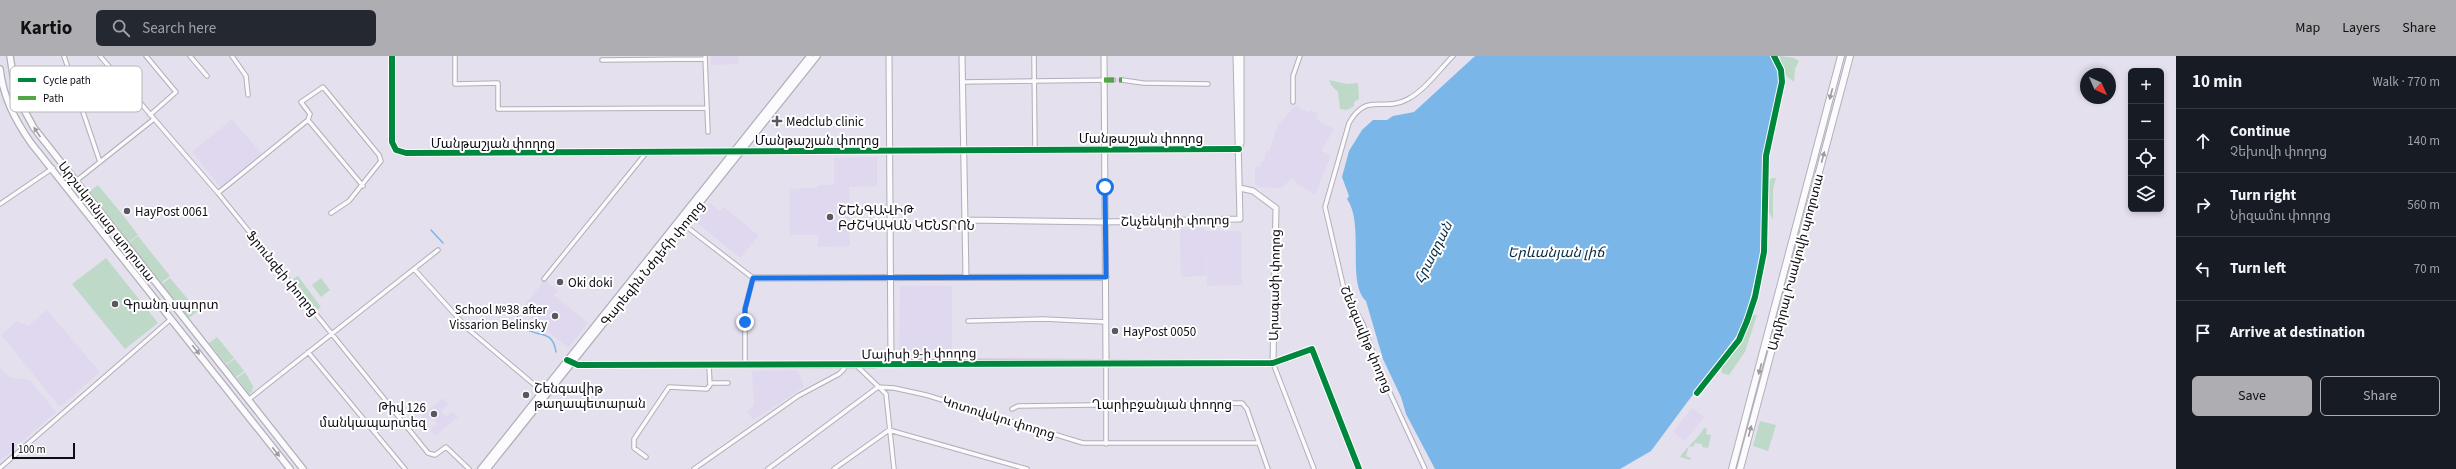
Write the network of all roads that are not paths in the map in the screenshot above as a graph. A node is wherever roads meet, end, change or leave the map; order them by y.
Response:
1 (10, 56) edge
2 (64, 56) edge
3 (100, 56) edge
4 (146, 56) edge
5 (190, 56) edge
6 (232, 56) edge
7 (392, 56) edge
8 (455, 56) edge
9 (810, 56) edge
10 (817, 56) edge
11 (889, 56) edge
12 (962, 56) edge
13 (1034, 56) edge
14 (1104, 56) edge
15 (1300, 56) edge
16 (1453, 56) edge
17 (1841, 56) edge
18 (1850, 56) edge
19 (1238, 57) edge
20 (705, 58) edge
21 (602, 60) dead end
22 (12, 66) edge
23 (67, 66) edge
24 (108, 66) edge
25 (0, 69) edge
26 (207, 76) dead end
27 (1104, 80) junction
28 (1113, 80) tunnel mouth
29 (1122, 80) tunnel mouth
30 (1034, 81) junction
31 (962, 82) junction
32 (1208, 84) dead end
33 (248, 95) dead end
34 (6, 98) junction
35 (10, 100) edge
36 (1293, 102) dead end
37 (10, 106) edge
38 (142, 106) edge
39 (706, 108) junction
40 (13, 112) edge
41 (25, 112) edge
42 (83, 112) edge
43 (150, 115) junction
44 (154, 119) junction
45 (308, 120) junction
46 (708, 132) dead end
47 (1239, 149) junction
48 (964, 150) junction
49 (1035, 150) junction
50 (1105, 150) junction
51 (734, 151) junction
52 (742, 151) junction
53 (890, 151) junction
54 (646, 152) junction
55 (61, 162) junction
56 (100, 162) junction
57 (53, 168) junction
58 (76, 181) junction
59 (363, 186) junction
60 (1240, 188) junction
61 (218, 193) junction
62 (0, 204) edge
63 (331, 213) dead end
64 (966, 220) junction
65 (1106, 222) junction
66 (683, 224) junction
67 (438, 250) dead end
68 (414, 269) junction
69 (966, 277) junction
70 (1106, 277) junction
71 (753, 278) junction
72 (891, 278) junction
73 (544, 279) dead end
74 (180, 313) junction
75 (171, 319) junction
76 (968, 321) dead end
77 (1106, 322) junction
78 (332, 333) junction
79 (308, 352) junction
80 (569, 362) junction
81 (891, 362) junction
82 (1106, 363) junction
83 (1273, 363) junction
84 (709, 365) junction
85 (745, 365) junction
86 (843, 365) junction
87 (856, 365) junction
88 (710, 383) junction
89 (728, 383) dead end
90 (878, 387) junction
91 (543, 392) junction
92 (248, 400) junction
93 (1106, 404) junction
94 (1012, 409) dead end
95 (889, 430) junction
96 (1258, 443) junction
97 (1106, 444) junction
98 (646, 457) dead end
99 (0, 468) edge
100 (290, 469) edge
101 (302, 469) edge
102 (405, 469) edge
103 (469, 469) edge
104 (481, 469) edge
105 (487, 469) edge
106 (694, 469) edge
107 (768, 469) edge
108 (834, 469) edge
109 (894, 469) edge
110 (1027, 469) edge
111 (1268, 469) edge
112 (1314, 469) edge
113 (1359, 469) edge
114 (1425, 469) edge
115 (1732, 469) edge
116 (1740, 469) edge

1 - 22 main road, Արշակունյաց պողոտա
2 - 23 street
3 - 24 street, Ֆրունզեի փողոց
4 - 43 street
5 - 26 street
6 - 33 street
7 - 54 street, Մանթաշյան փողոց
8 - 39 street
9 - 51 main road, Գարեգին Նժդեհի փողոց
10 - 52 main road, Գարեգին Նժդեհի փողոց
11 - 53 street
12 - 31 street
13 - 30 street
14 - 27 street
15 - 36 street
16 - 114 street, Շենգավիթ փողոց
17 -> 115 highway, Ադմիրալ Իսակովի պողոտա
116 -> 18 highway, Ադմիրալ Իսակովի պողոտա
19 - 47 street
20 - 21 street
20 - 39 street
25 - 34 main road, Արշակունյաց պողոտա
27 - 28 street
27 - 30 street
27 - 50 street
29 - 32 street
30 - 31 street
30 - 49 street
31 - 48 street
34 - 35 main road
34 - 37 main road, Արշակունյաց պողոտա
38 - 43 street, Ֆրունզեի փողոց
39 - 46 street
40 - 57 main road, Արշակունյաց պողոտա
55 -> 41 main road, Արշակունյաց պողոտա
42 - 56 street
43 - 44 street, Ֆրունզեի փողոց
44 - 56 street
44 - 61 street, Ֆրունզեի փողոց
45 - 59 street
45 - 59 street
45 - 61 street
47 - 50 street, Մանթաշյան փողոց
47 - 60 street
48 - 49 street, Մանթաշյան փողոց
48 - 53 street, Մանթաշյան փողոց
48 - 64 street
49 - 50 street, Մանթաշյան փողոց
50 - 65 street
51 - 52 street, Մանթաշյան փողոց
51 - 54 street, Մանթաշյան փողոց
51 - 80 main road, Գարեգին Նժդեհի փողոց
52 - 53 street, Մանթաշյան փողոց
52 - 66 main road, Գարեգին Նժդեհի փողոց
53 - 72 street
54 - 73 street
55 - 57 main road
55 - 58 main road, Արշակունյաց պողոտա
56 - 58 street
57 - 62 street
57 - 75 main road, Արշակունյաց պողոտա
58 - 74 main road, Արշակունյաց պողոտա
59 - 63 street
60 - 65 street, Շևչենկոյի փողոց
60 - 83 street, Արագածի փողոց
61 - 78 street, Ֆրունզեի փողոց
64 - 65 street, Շևչենկոյի փողոց
64 - 69 street
65 - 70 street
66 - 71 street
66 - 80 main road, Գարեգին Նժդեհի փողոց
67 - 68 street
68 - 78 street
68 - 91 street
69 - 70 street
69 - 72 street
70 - 77 street
71 - 72 street
71 - 85 street
72 - 81 street
74 - 75 main road
74 - 92 main road, Արշակունյաց պողոտա
75 - 99 street
75 -> 100 main road, Արշակունյաց պողոտա
76 - 77 street
77 - 82 street
78 - 79 street
78 - 103 street, Ֆրունզեի փողոց
79 - 92 street
79 - 102 street
80 - 84 street, Մայիսի 9-ի փողոց
80 - 91 main road, Գարեգին Նժդեհի փողոց
80 - 105 main road, Գարեգին Նժդեհի փողոց
81 - 82 street, Մայիսի 9-ի փողոց
81 - 87 street, Մայիսի 9-ի փողոց
82 - 83 street, Մայիսի 9-ի փողոց
82 - 93 street
83 - 112 street, Արագածի փողոց
83 - 113 street
84 - 85 street, Մայիսի 9-ի փողոց
84 - 88 street
85 - 86 street, Մայիսի 9-ի փողոց
86 - 87 street, Մայիսի 9-ի փողոց
86 - 106 street
87 - 90 street
88 - 89 street
88 - 98 street
90 - 95 street
90 - 97 street, Կոտովսկու փողոց
90 - 107 street
91 - 104 main road, Գարեգին Նժդեհի փողոց
92 - 101 main road, Արշակունյաց պողոտա
93 - 94 street, Ղարիբջանյան փողոց
93 - 96 street, Ղարիբջանյան փողոց
93 - 97 street
95 - 108 street
95 - 109 street
95 - 110 street
96 - 97 street, Կոտովսկու փողոց
96 - 111 street, Ղարիբջանյան փողոց

